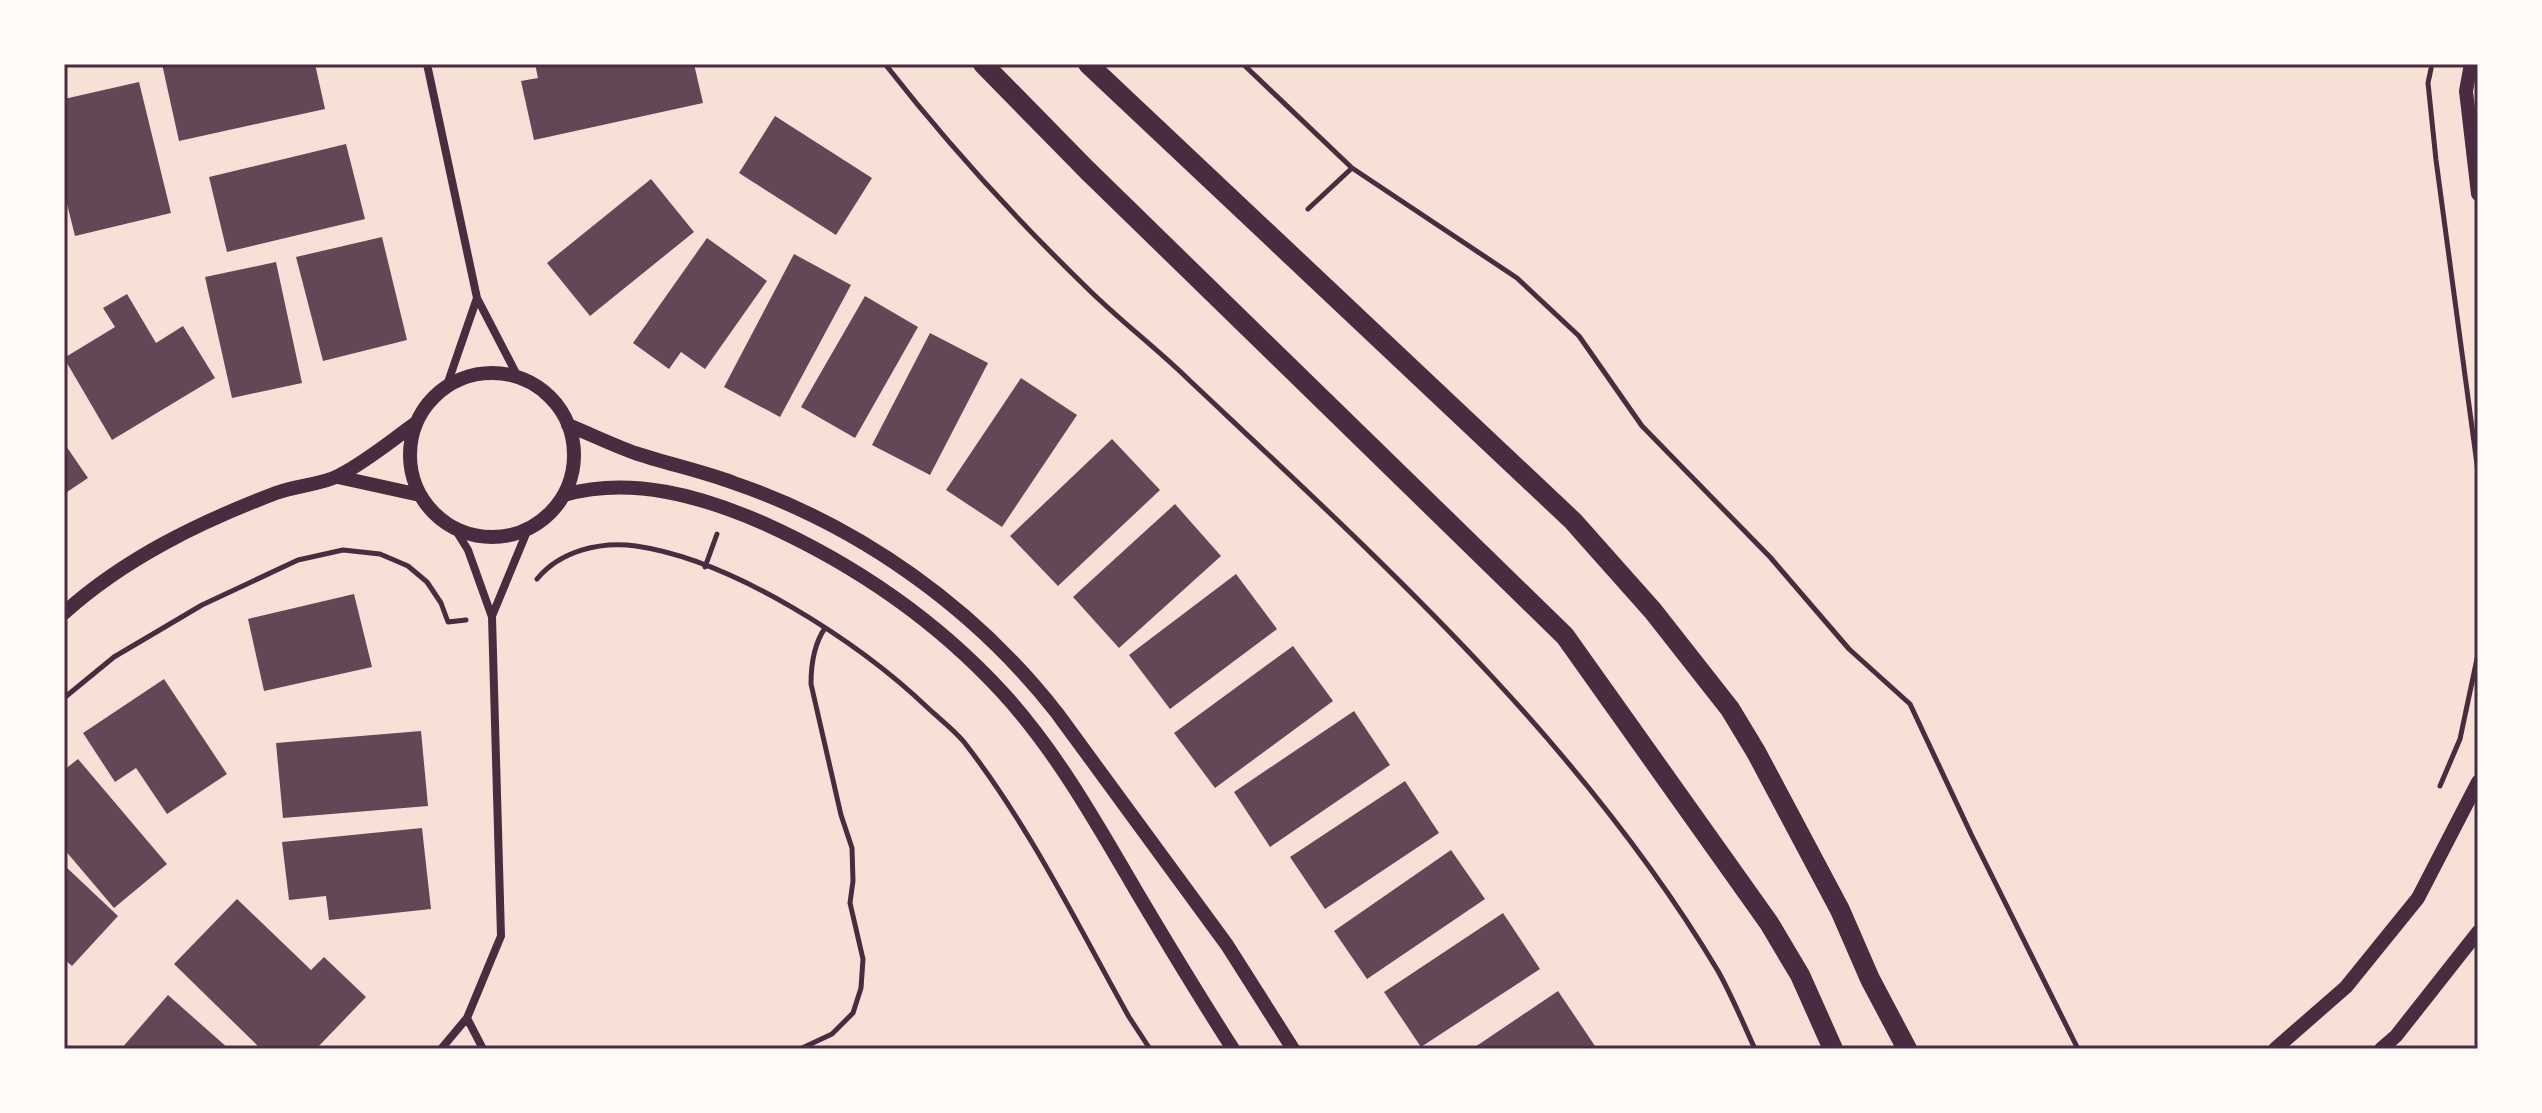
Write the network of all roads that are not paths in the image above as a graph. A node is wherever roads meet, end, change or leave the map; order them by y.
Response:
1 (427, 64) edge
2 (983, 64) edge
3 (1088, 64) edge
4 (2471, 64) edge
5 (2478, 194) edge
6 (477, 298) junction
7 (518, 377) junction
8 (447, 385) junction
9 (416, 423) junction
10 (568, 425) junction
11 (338, 477) junction
12 (420, 495) junction
13 (564, 495) junction
14 (455, 529) junction
15 (528, 529) junction
16 (64, 613) edge
17 (492, 617) junction
18 (2478, 782) edge
19 (2478, 932) edge
20 (467, 1018) junction
21 (441, 1049) edge
22 (483, 1049) edge
23 (1233, 1049) edge
24 (1293, 1049) edge
25 (1833, 1049) edge
26 (1907, 1049) edge
27 (2275, 1049) edge
28 (2381, 1049) edge

1 - 6 street
2 - 25 main road
3 - 26 main road
4 - 5 street
6 - 7 street
6 - 8 street
7 - 8 street
7 - 10 street
8 - 9 street
9 - 11 street
9 - 12 street
10 - 13 street
10 - 24 street
11 - 12 street
11 - 16 street
12 - 14 street
13 - 15 street
13 - 23 street
14 - 15 street
14 - 17 street
15 - 17 street
17 - 20 street
18 - 27 street
19 - 28 street
20 - 21 street
20 - 22 street

